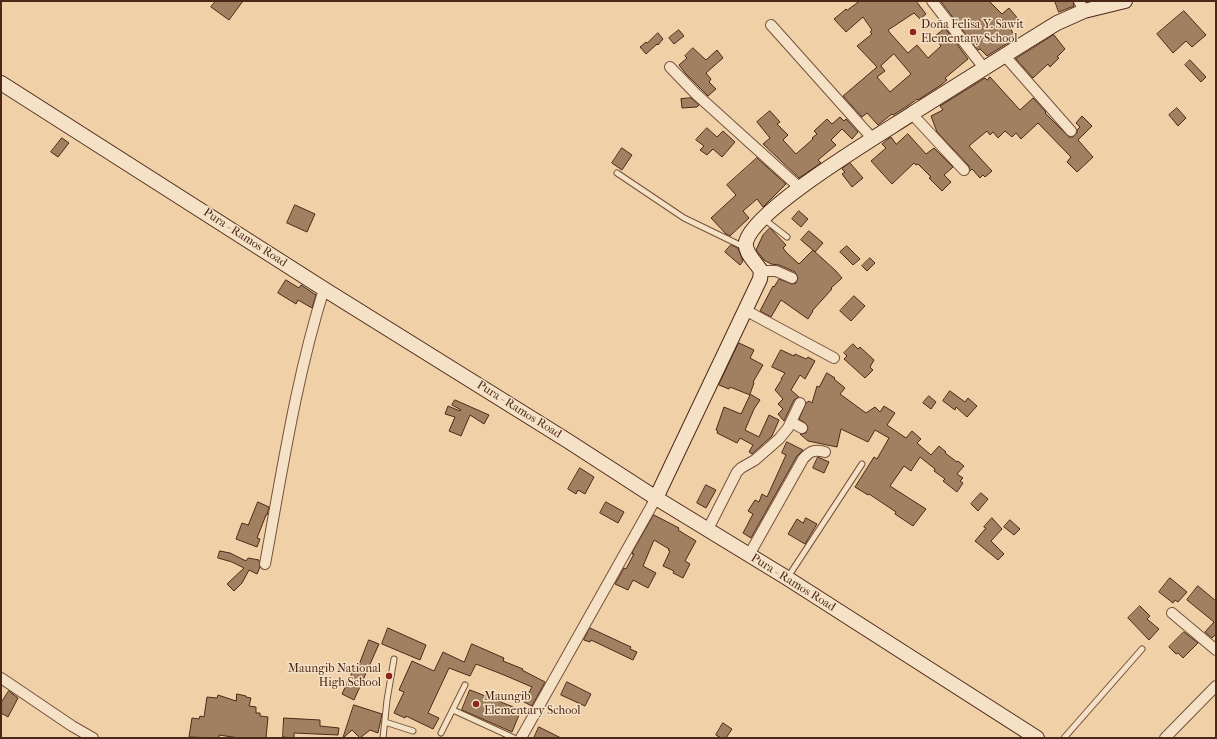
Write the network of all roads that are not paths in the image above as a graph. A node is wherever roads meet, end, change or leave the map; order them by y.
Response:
1 (932, 1) edge
2 (1125, 1) edge
3 (1082, 6) edge
4 (771, 25) dead end
5 (1004, 55) junction
6 (670, 67) dead end
7 (984, 68) junction
8 (1, 83) edge
9 (912, 114) junction
10 (1072, 131) dead end
11 (872, 138) junction
12 (964, 170) dead end
13 (617, 173) dead end
14 (800, 188) junction
15 (764, 218) junction
16 (787, 237) dead end
17 (746, 248) junction
18 (761, 271) junction
19 (792, 278) dead end
20 (324, 289) junction
21 (745, 310) junction
22 (834, 358) dead end
23 (800, 402) dead end
24 (791, 422) junction
25 (802, 428) dead end
26 (824, 452) dead end
27 (862, 464) dead end
28 (656, 498) junction
29 (708, 529) junction
30 (749, 555) junction
31 (265, 564) dead end
32 (787, 578) junction
33 (1172, 613) dead end
34 (1142, 649) dead end
35 (1216, 650) edge
36 (394, 659) dead end
37 (1, 678) edge
38 (465, 685) dead end
39 (1216, 686) edge
40 (453, 710) junction
41 (385, 722) junction
42 (413, 731) dead end
43 (441, 733) dead end
44 (93, 738) edge
45 (383, 738) edge
46 (514, 738) edge
47 (521, 738) edge
48 (1037, 738) edge
49 (1064, 738) edge
50 (1165, 738) edge

1 - 7 street
2 - 3 main road
3 - 5 main road
4 - 11 street
5 - 7 main road
5 - 10 street
6 - 14 street
7 - 9 main road
8 - 20 main road, Pura - Ramos Road
9 - 11 main road
9 - 12 street
11 - 14 main road
13 - 17 lane
14 - 15 main road
15 - 16 lane
15 - 17 main road
17 - 18 main road
18 - 19 street
18 - 21 main road
20 - 28 main road, Pura - Ramos Road
20 - 31 street
21 - 22 street
21 - 28 main road
23 - 24 street
24 - 25 street
24 - 29 street
26 - 30 street
27 - 32 lane
28 - 29 main road, Pura - Ramos Road
28 - 47 street
29 - 30 main road, Pura - Ramos Road
30 - 32 main road, Pura - Ramos Road
32 - 48 main road, Pura - Ramos Road
33 - 35 street
34 - 49 lane
36 - 41 lane
37 - 44 street
38 - 40 lane
39 - 50 street
40 - 43 lane
40 - 46 lane
41 - 42 lane
41 - 45 lane

